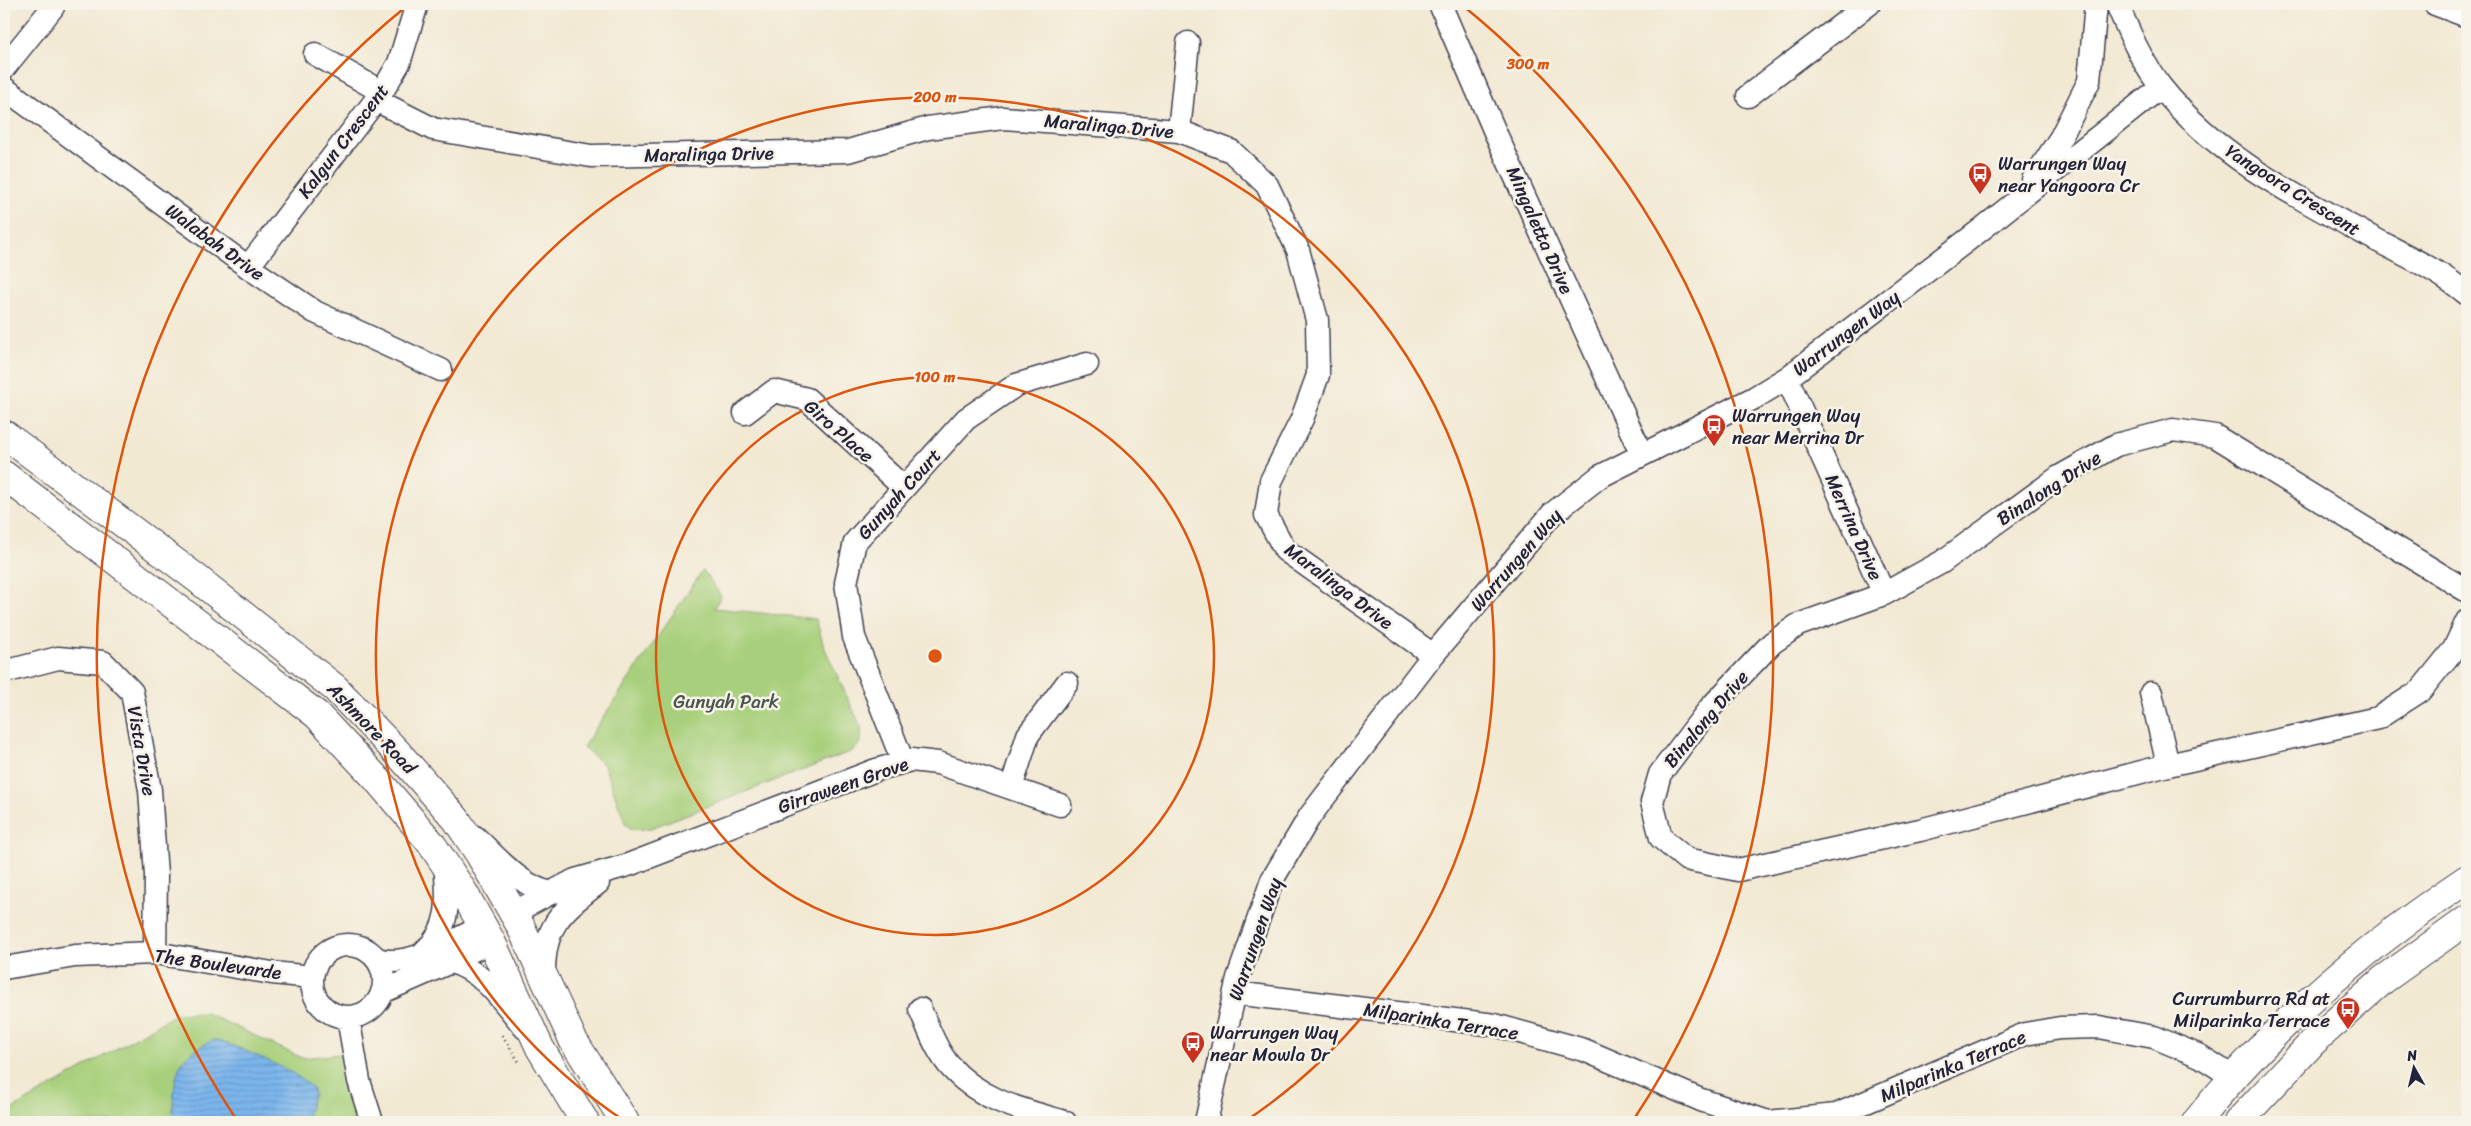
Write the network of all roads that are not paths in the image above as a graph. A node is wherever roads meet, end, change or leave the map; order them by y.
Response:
1 (417, 4) edge
2 (1440, 4) edge
3 (1869, 4) edge
4 (2096, 4) edge
5 (2117, 4) edge
6 (2435, 4) edge
7 (53, 7) dead end
8 (2467, 16) edge
9 (1188, 43) dead end
10 (315, 54) dead end
11 (4, 68) edge
12 (2161, 87) junction
13 (4, 88) edge
14 (379, 96) junction
15 (1748, 96) dead end
16 (1179, 130) junction
17 (2021, 198) junction
18 (248, 267) junction
19 (2467, 294) edge
20 (1087, 364) dead end
21 (441, 370) dead end
22 (1787, 378) junction
23 (745, 413) dead end
24 (4, 434) edge
25 (1642, 455) junction
26 (4, 475) edge
27 (903, 487) junction
28 (2467, 591) edge
29 (1884, 594) junction
30 (2467, 621) edge
31 (1433, 655) junction
32 (4, 672) edge
33 (1067, 684) dead end
34 (2151, 694) dead end
35 (903, 762) junction
36 (2168, 765) junction
37 (1012, 788) junction
38 (1060, 806) dead end
39 (456, 820) junction
40 (445, 864) junction
41 (628, 865) junction
42 (2467, 879) edge
43 (598, 883) junction
44 (552, 892) junction
45 (516, 919) junction
46 (2467, 920) edge
47 (487, 934) junction
48 (155, 953) junction
49 (422, 954) junction
50 (377, 959) junction
51 (451, 962) junction
52 (4, 968) edge
53 (312, 977) junction
54 (544, 977) junction
55 (382, 992) junction
56 (1235, 993) junction
57 (920, 1009) dead end
58 (348, 1017) junction
59 (537, 1042) junction
60 (2234, 1077) junction
61 (1744, 1118) edge
62 (372, 1122) edge
63 (585, 1122) edge
64 (625, 1122) edge
65 (1065, 1122) edge
66 (1206, 1122) edge
67 (2196, 1122) edge
68 (2238, 1122) edge

1 - 14 street, Kalgun Crescent
2 - 25 street, Mingaletta Drive
3 - 15 street
4 - 17 street
5 - 12 street, Yangoora Crescent
6 - 8 street
7 - 11 street
9 - 16 street
10 - 14 street, Maralinga Drive
12 - 17 street, Warrungen Way
12 - 19 street, Yangoora Crescent
13 - 18 street, Walabah Drive
14 - 16 street, Maralinga Drive
14 - 18 street, Kalgun Crescent
16 - 31 street, Maralinga Drive
17 - 22 street, Warrungen Way
18 - 21 street, Walabah Drive
20 - 27 street, Gunyah Court
22 - 25 street, Warrungen Way
22 - 29 street, Merrina Drive
23 - 27 street, Giro Place
24 - 39 main road, Ashmore Road
25 - 31 street, Warrungen Way
26 - 40 main road, Ashmore Road
27 - 35 street, Gunyah Court
28 - 29 street, Binalong Drive
29 - 36 street, Binalong Drive
30 - 36 street, Binalong Drive
31 - 56 street, Warrungen Way
32 - 48 street, Vista Drive
33 - 37 street
34 - 36 street
35 - 37 street, Girraween Grove
35 - 41 street, Girraween Grove
37 - 38 street, Girraween Grove
39 - 44 street
39 - 45 main road, Ashmore Road
40 - 47 main road, Ashmore Road
40 - 49 street
41 - 43 street, Girraween Grove
41 - 44 street, Girraween Grove
42 - 60 main road
43 - 45 street, Girraween Grove
43 - 54 street
44 - 45 street, Girraween Grove
45 - 47 main road
45 - 54 main road, Ashmore Road
46 - 68 main road
47 - 49 street
47 - 51 street
47 - 59 main road, Ashmore Road
48 - 52 street, The Boulevarde
48 - 53 street, The Boulevarde
49 - 50 street
50 - 53 street
50 - 55 street
51 - 55 street
51 - 59 street
53 - 58 street
54 - 64 main road, Ashmore Road
55 - 58 street
56 - 61 street, Milparinka Terrace
56 - 66 street, Warrungen Way
57 - 65 street
58 - 62 street
59 - 63 main road, Ashmore Road
60 - 61 street, Milparinka Terrace
60 - 67 main road

